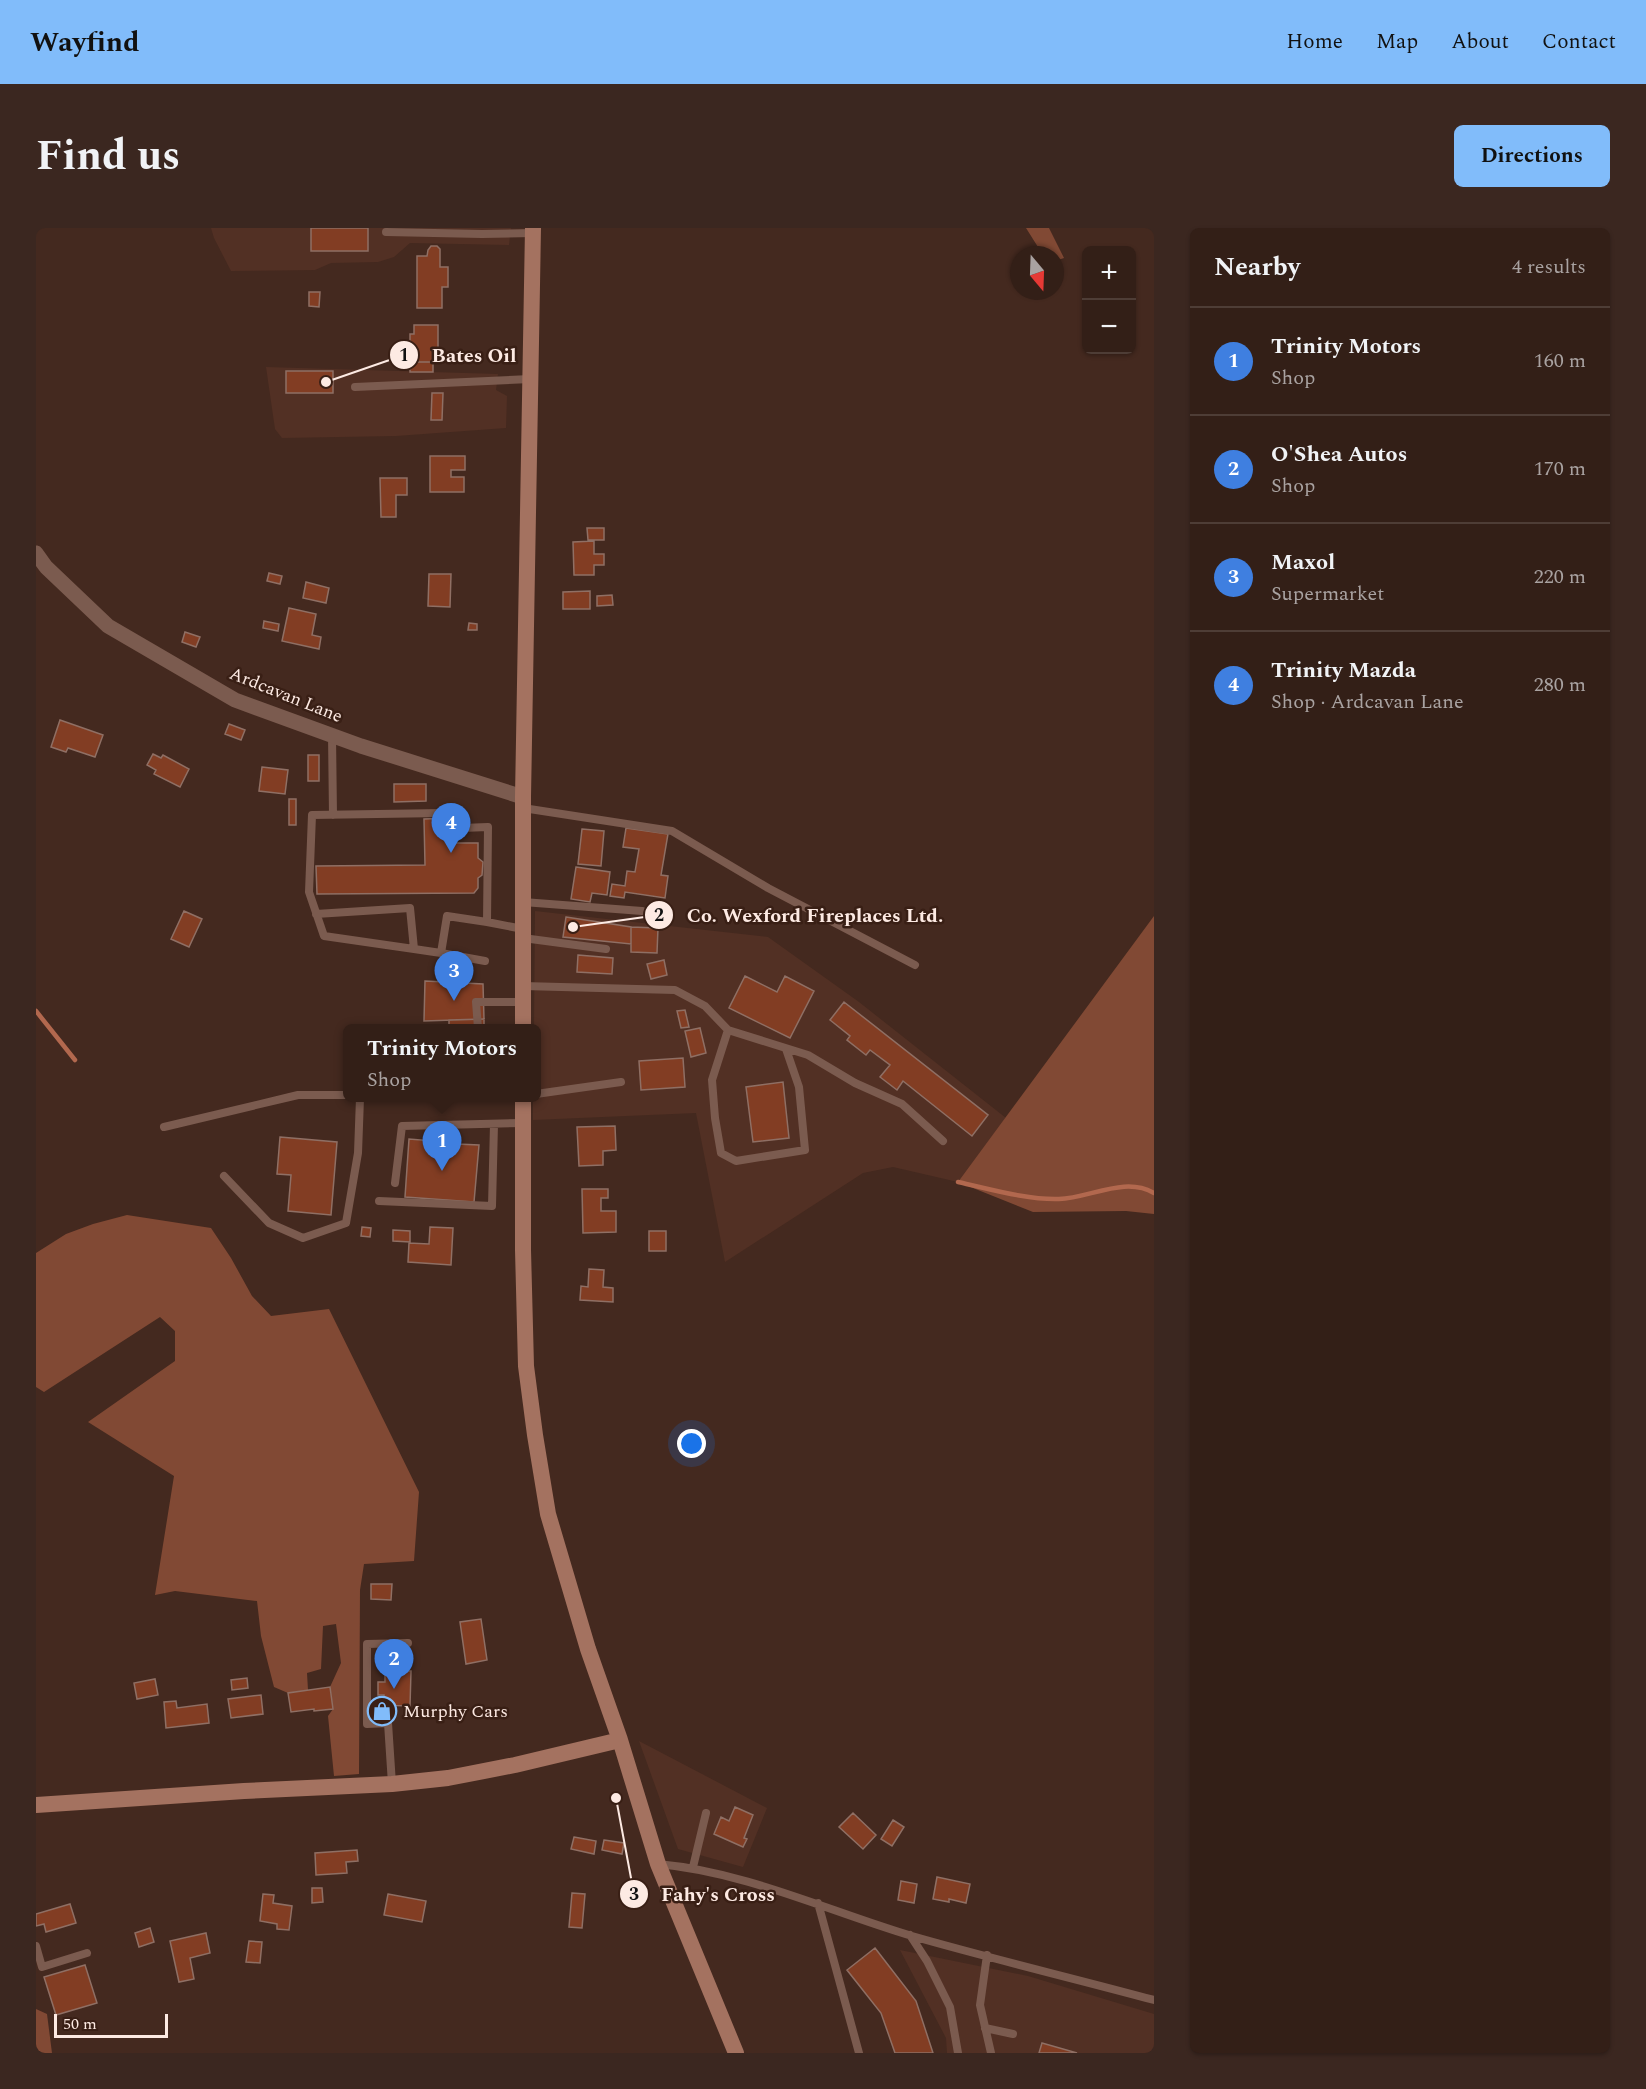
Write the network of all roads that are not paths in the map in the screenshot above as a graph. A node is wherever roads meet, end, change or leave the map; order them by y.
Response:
1 (533, 231) edge
2 (386, 232) dead end
3 (530, 380) junction
4 (355, 387) dead end
5 (36, 553) edge
6 (332, 735) junction
7 (523, 803) junction
8 (443, 813) dead end
9 (333, 815) junction
10 (462, 828) dead end
11 (523, 902) junction
12 (642, 911) dead end
13 (316, 914) junction
14 (487, 922) junction
15 (523, 934) junction
16 (414, 949) junction
17 (606, 949) dead end
18 (441, 953) junction
19 (485, 961) dead end
20 (915, 965) dead end
21 (523, 994) junction
22 (478, 1024) edge
23 (523, 1024) edge
24 (728, 1030) junction
25 (786, 1049) junction
26 (621, 1082) dead end
27 (541, 1093) edge
28 (343, 1095) edge
29 (360, 1102) edge
30 (523, 1102) edge
31 (523, 1123) junction
32 (494, 1124) junction
33 (164, 1127) dead end
34 (943, 1141) dead end
35 (224, 1176) dead end
36 (395, 1183) dead end
37 (379, 1201) dead end
38 (408, 1643) dead end
39 (620, 1740) junction
40 (392, 1784) junction
41 (36, 1805) edge
42 (706, 1813) dead end
43 (658, 1864) junction
44 (693, 1867) junction
45 (818, 1903) junction
46 (910, 1935) junction
47 (36, 1946) edge
48 (87, 1953) dead end
49 (987, 1955) junction
50 (1154, 2000) edge
51 (985, 2028) junction
52 (1013, 2034) dead end
53 (736, 2053) edge
54 (859, 2053) edge
55 (958, 2053) edge
56 (991, 2053) edge

1 - 2 lane
1 - 3 main road
3 - 4 lane
3 - 7 main road
5 - 6 street, Ardcavan Lane
6 - 7 street, Ardcavan Lane
6 - 9 lane
7 - 11 main road
7 - 20 lane
8 - 9 lane
9 - 13 lane
10 - 14 lane
11 - 12 lane
11 - 15 main road
13 - 16 lane
13 - 16 lane
14 - 15 lane
14 - 18 lane
15 - 17 lane
15 - 21 main road
16 - 18 lane
18 - 19 lane
21 - 22 lane
21 - 23 main road
21 - 24 lane
24 - 25 lane
24 - 25 lane
25 - 34 lane
26 - 27 lane
28 - 33 lane
29 - 35 lane
30 - 31 main road
31 - 32 lane
31 - 39 main road
32 - 36 lane
32 - 37 lane
38 - 40 lane
39 - 40 main road
39 - 43 main road
40 - 41 main road
42 - 44 lane
43 - 44 lane
43 - 53 main road
44 - 45 lane
45 - 46 lane
45 - 54 lane
46 - 49 lane
46 - 55 lane
47 - 48 lane
49 - 50 lane
49 - 51 lane
51 - 52 lane
51 - 56 lane

